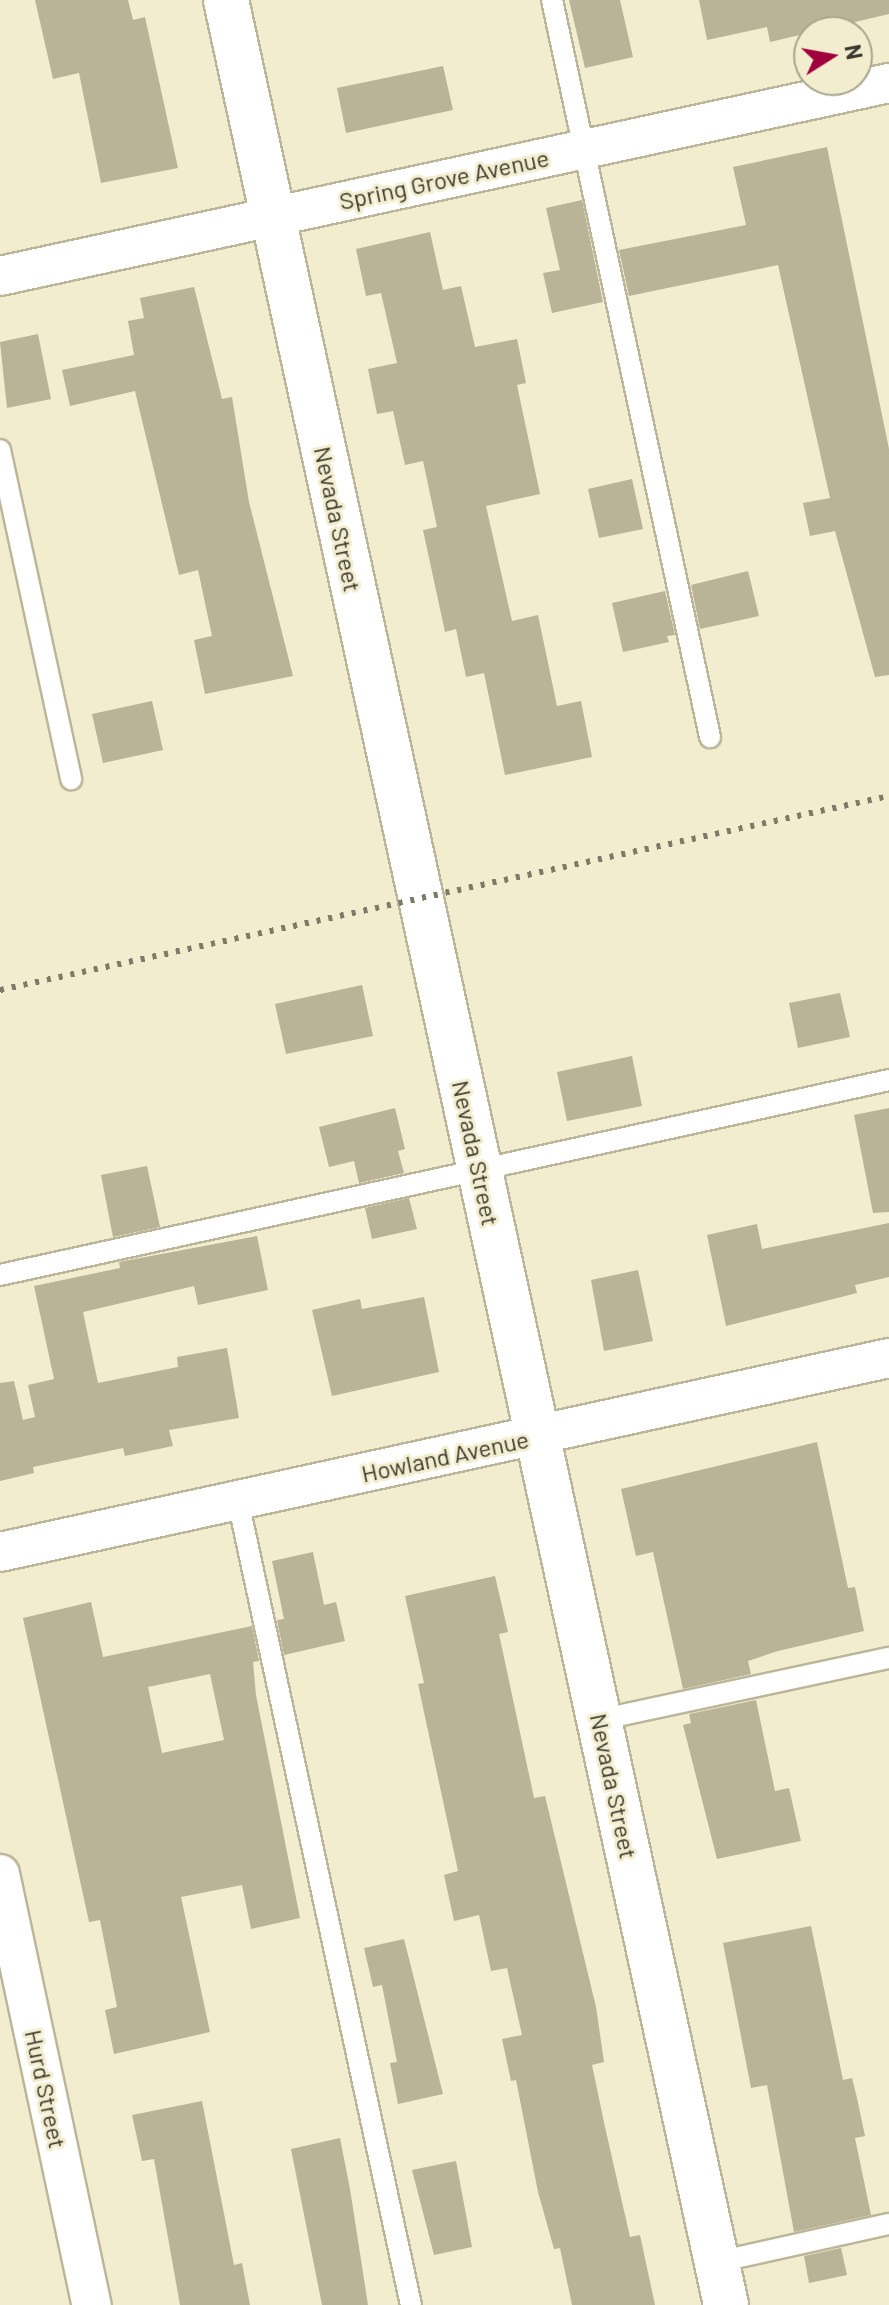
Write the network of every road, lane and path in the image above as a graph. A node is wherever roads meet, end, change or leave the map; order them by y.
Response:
1 (226, 0) edge
2 (552, 0) edge
3 (889, 83) edge
4 (584, 149) junction
5 (273, 216) junction
6 (0, 276) edge
7 (0, 450) edge
8 (710, 737) dead end
9 (71, 779) dead end
10 (889, 1080) edge
11 (480, 1173) junction
12 (0, 1275) edge
13 (889, 1358) edge
14 (537, 1436) junction
15 (238, 1501) junction
16 (0, 1552) edge
17 (889, 1658) edge
18 (599, 1720) junction
19 (0, 1874) edge
20 (889, 2224) edge
21 (717, 2262) junction
22 (92, 2305) edge
23 (411, 2305) edge
24 (726, 2305) edge

1 - 5 street, Nevada Street
2 - 4 lane
3 - 4 street, Spring Grove Avenue
4 - 5 street, Spring Grove Avenue
4 - 8 lane
5 - 6 street, Spring Grove Avenue
5 - 11 street, Nevada Street
7 - 9 lane
10 - 11 lane
11 - 12 lane
11 - 14 street, Nevada Street
13 - 14 street, Howland Avenue
14 - 15 street, Howland Avenue
14 - 18 street, Nevada Street
15 - 16 street, Howland Avenue
15 - 23 lane
17 - 18 lane
18 - 21 street, Nevada Street
19 - 22 street, Hurd Street
20 - 21 lane
21 - 24 street, Nevada Street

